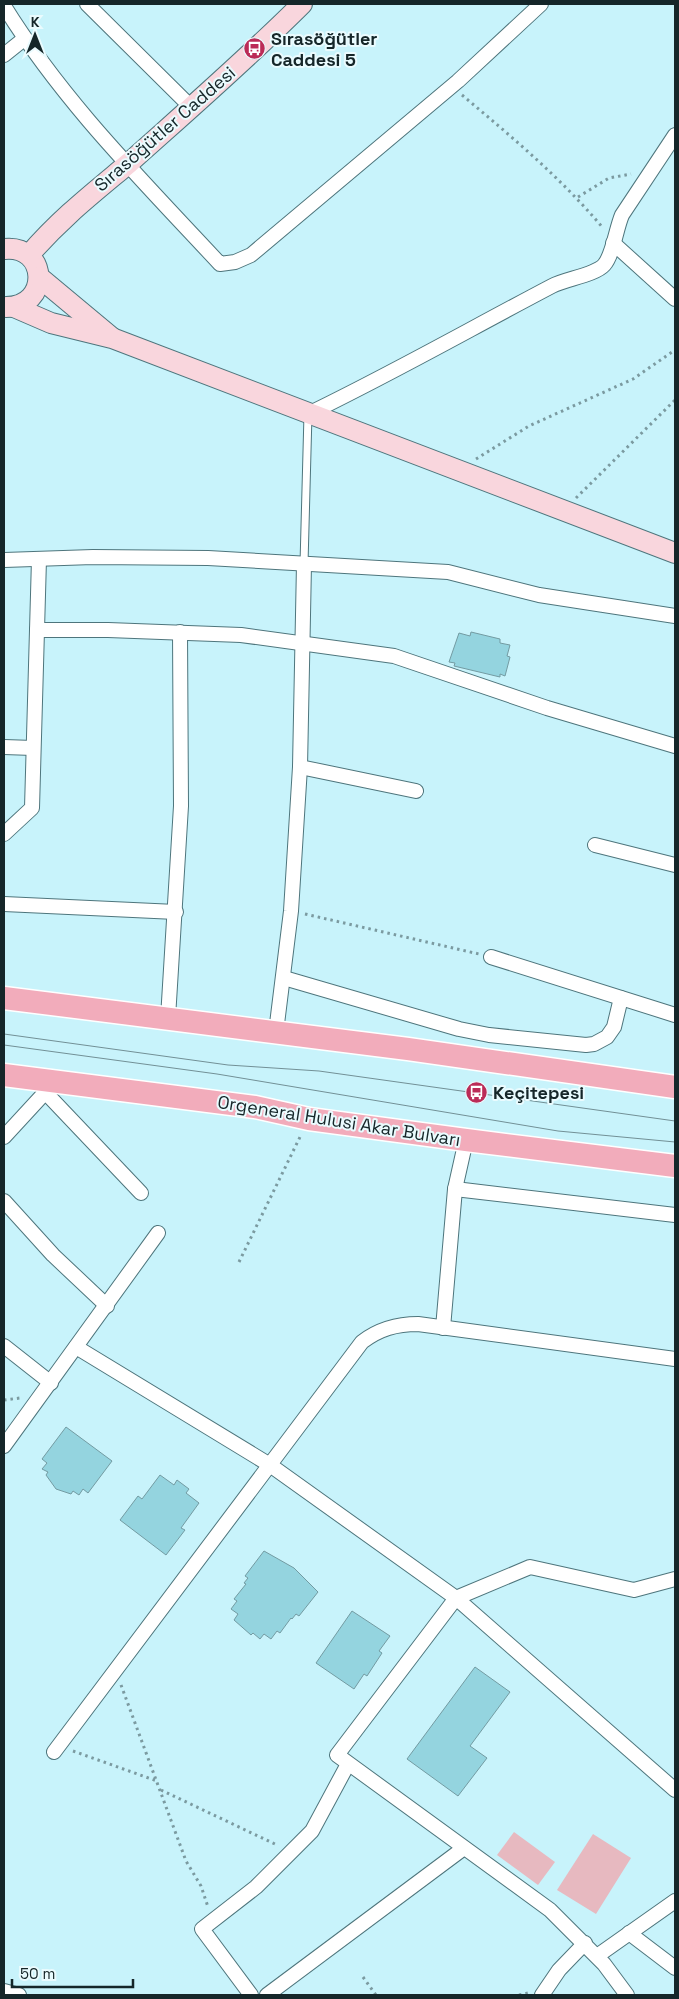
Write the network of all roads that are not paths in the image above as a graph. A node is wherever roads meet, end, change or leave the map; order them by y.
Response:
1 (87, 4) edge
2 (302, 4) edge
3 (541, 4) edge
4 (4, 6) edge
5 (24, 39) junction
6 (4, 55) edge
7 (191, 107) junction
8 (675, 135) edge
9 (127, 164) junction
10 (613, 241) junction
11 (4, 249) edge
12 (29, 255) junction
13 (39, 277) junction
14 (675, 299) edge
15 (9, 306) edge
16 (112, 338) junction
17 (308, 414) junction
18 (675, 553) edge
19 (38, 559) junction
20 (4, 560) edge
21 (304, 564) junction
22 (675, 616) edge
23 (37, 630) junction
24 (180, 632) junction
25 (301, 643) junction
26 (675, 746) edge
27 (4, 747) edge
28 (33, 748) junction
29 (300, 767) junction
30 (416, 791) dead end
31 (4, 834) edge
32 (595, 845) dead end
33 (675, 865) edge
34 (4, 904) edge
35 (176, 912) junction
36 (492, 957) road end
37 (284, 978) junction
38 (4, 998) edge
39 (621, 998) junction
40 (675, 1014) edge
41 (168, 1018) junction
42 (276, 1032) junction
43 (4, 1075) edge
44 (50, 1087) junction
45 (675, 1087) edge
46 (4, 1136) edge
47 (466, 1140) junction
48 (675, 1166) edge
49 (455, 1189) junction
50 (141, 1193) dead end
51 (4, 1201) edge
52 (675, 1215) edge
53 (158, 1233) dead end
54 (107, 1306) junction
55 (443, 1328) junction
56 (4, 1346) edge
57 (76, 1347) junction
58 (675, 1358) edge
59 (51, 1382) junction
60 (4, 1446) edge
61 (270, 1465) junction
62 (675, 1579) edge
63 (456, 1598) junction
64 (57, 1749) road end
65 (348, 1764) junction
66 (675, 1790) edge
67 (464, 1848) junction
68 (675, 1901) edge
69 (629, 1933) junction
70 (585, 1943) junction
71 (597, 1956) junction
72 (675, 1968) edge
73 (4, 1991) edge
74 (19, 1995) edge
75 (251, 1995) edge
76 (267, 1995) edge
77 (542, 1995) edge
78 (627, 1995) edge

1 - 7 street
2 - 7 street, Sırasöğütler Caddesi
3 - 9 street
4 - 5 street
5 - 6 street
5 - 9 street
7 - 9 street, Sırasöğütler Caddesi
8 - 10 street
9 - 12 street, Sırasöğütler Caddesi
10 - 14 street
10 - 17 street
11 - 12 street
12 - 13 street
13 - 15 street
13 - 16 street
15 - 16 street
16 - 17 street
17 - 18 street
17 - 21 lane
19 - 20 street
19 - 21 street
19 - 23 street
21 - 22 street
21 - 25 street
23 - 24 street
23 - 28 street
24 - 25 street
24 - 35 street
25 - 26 street
25 - 29 street
27 - 28 street
28 - 31 street
29 - 30 street
29 - 37 street
32 - 33 street
34 - 35 street
35 - 41 street
36 - 39 street
37 - 39 street
37 - 42 street
38 - 41 main road
39 - 40 street
41 - 42 main road
42 - 45 main road
43 - 44 main road, Orgeneral Hulusi Akar Bulvarı
44 - 46 street
44 - 47 main road, Orgeneral Hulusi Akar Bulvarı
44 - 50 street
47 - 48 main road, Orgeneral Hulusi Akar Bulvarı
47 - 49 street
49 - 52 street
49 - 55 street
51 - 54 street
53 - 54 street
54 - 57 street
55 - 58 street
55 - 61 street
56 - 59 street
57 - 59 street
57 - 61 street
59 - 60 street
61 - 63 street
61 - 64 street
62 - 63 street
63 - 65 street
63 - 66 street
65 - 67 street
65 - 75 street
67 - 70 street
67 - 76 street
68 - 69 street
69 - 71 street
69 - 72 street
70 - 71 street
70 - 77 street
71 - 78 street
73 - 74 street

